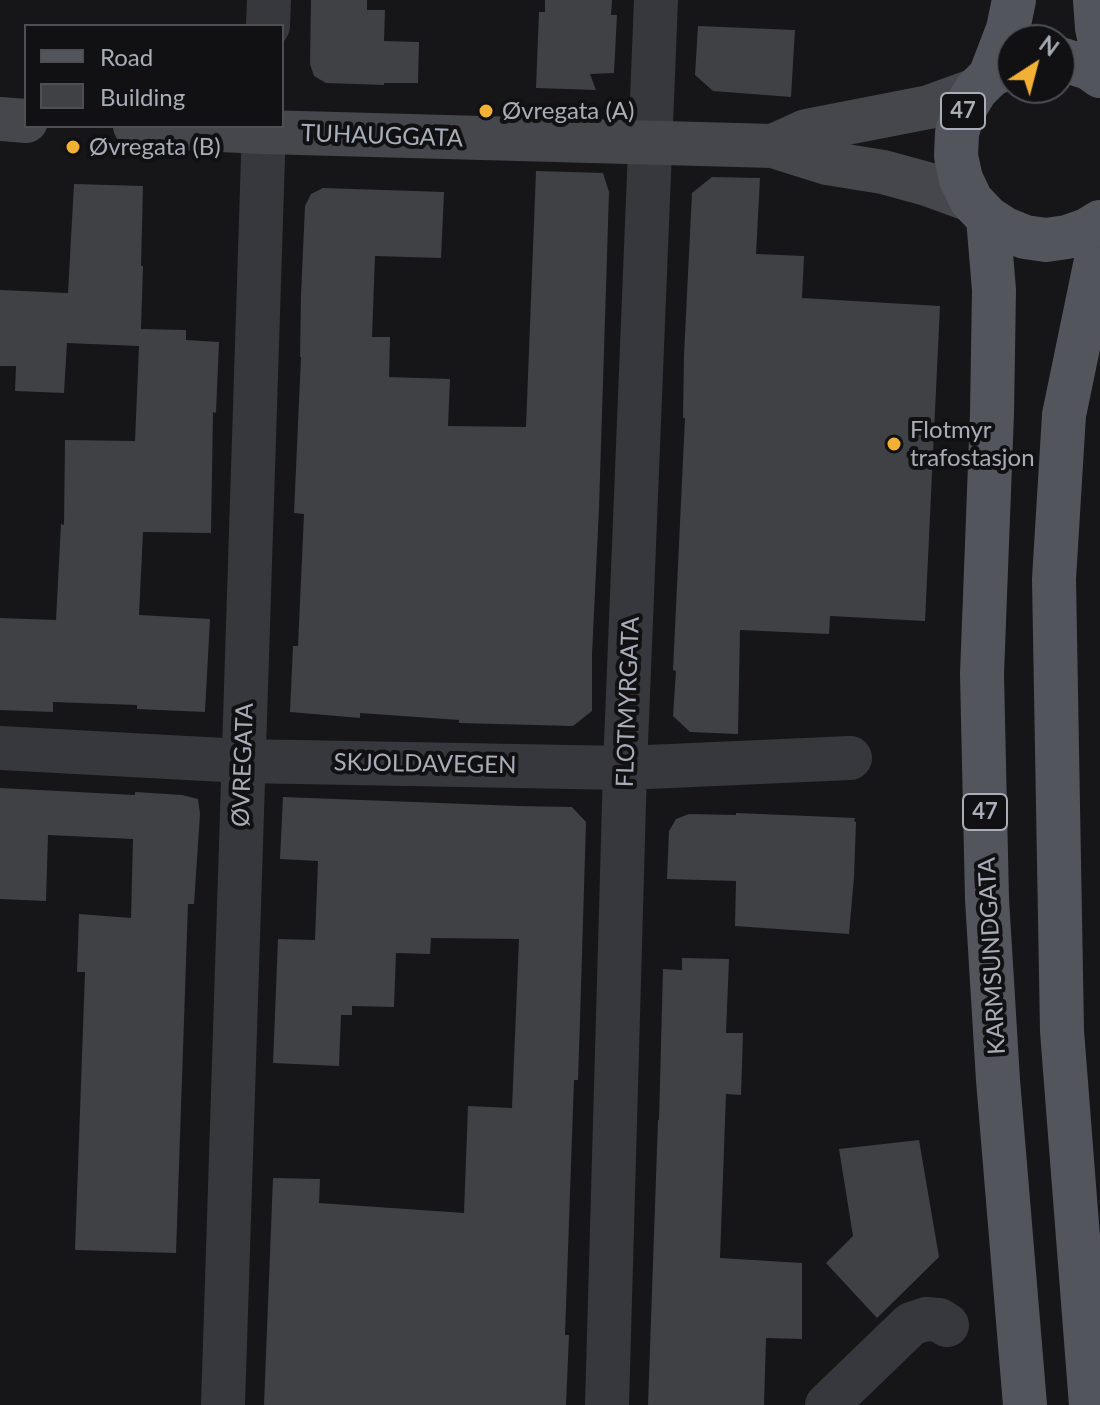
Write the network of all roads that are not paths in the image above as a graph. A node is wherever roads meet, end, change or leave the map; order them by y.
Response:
1 (269, 0) edge
2 (656, 0) edge
3 (1014, 0) edge
4 (1095, 0) edge
5 (268, 24) edge
6 (1100, 42) edge
7 (1076, 64) edge
8 (1100, 76) edge
9 (993, 77) edge
10 (0, 119) edge
11 (24, 121) edge
12 (221, 128) edge
13 (264, 129) edge
14 (651, 143) junction
15 (773, 146) junction
16 (979, 209) junction
17 (1100, 222) edge
18 (1100, 241) edge
19 (0, 748) edge
20 (850, 758) dead end
21 (243, 761) junction
22 (625, 768) junction
23 (947, 1325) dead end
24 (223, 1405) edge
25 (607, 1405) edge
26 (827, 1405) edge
27 (1025, 1405) edge
28 (1091, 1405) edge

1 - 5 street
2 - 14 street, FLOTMYRGATA
3 - 9 main road, 47
4 - 6 main road
7 - 8 main road
9 - 15 main road, TUHAUGGATA
9 - 16 main road, 47
10 - 11 main road
12 - 13 main road, TUHAUGGATA
13 - 14 main road, TUHAUGGATA
13 - 21 street, ØVREGATA
14 - 15 main road, TUHAUGGATA
14 - 22 street, FLOTMYRGATA
15 - 16 main road, TUHAUGGATA
16 - 17 main road
16 - 27 main road, KARMSUNDGATA / 47
18 - 28 main road
19 - 21 street, SKJOLDAVEGEN
20 - 22 street, SKJOLDAVEGEN
21 - 22 street, SKJOLDAVEGEN
21 - 24 street, ØVREGATA
22 - 25 street, FLOTMYRGATA
23 - 26 street

